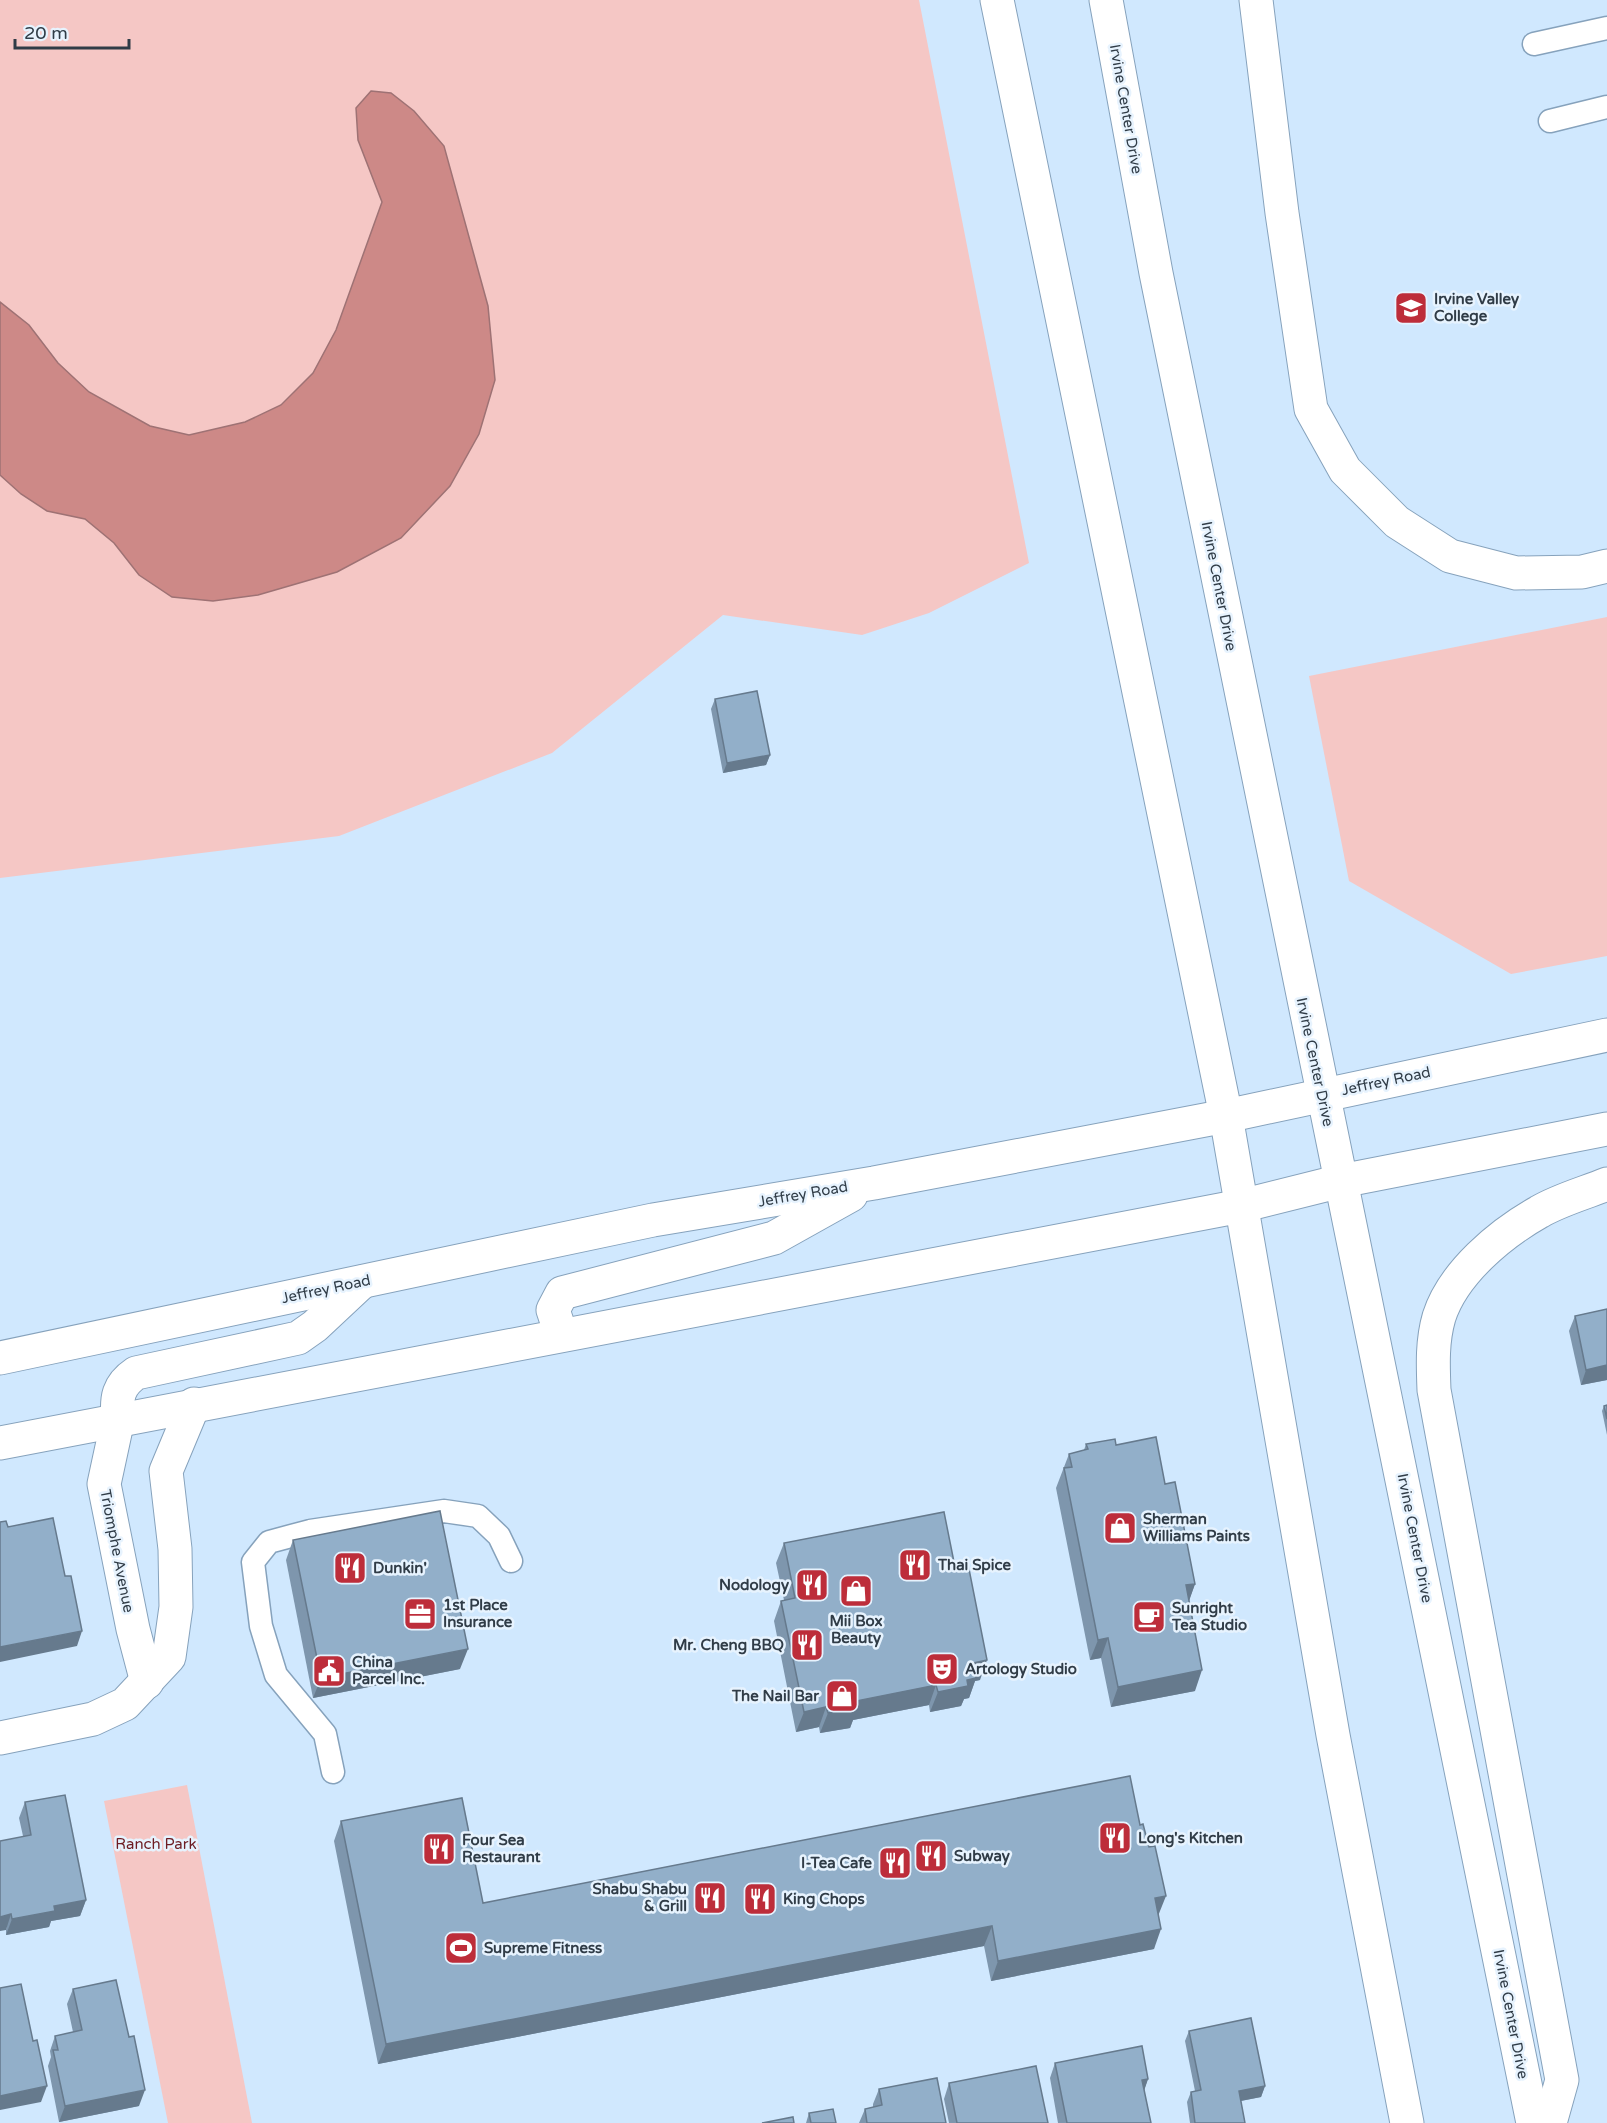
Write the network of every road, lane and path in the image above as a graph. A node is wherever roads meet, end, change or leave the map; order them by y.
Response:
1 (996, 0) edge
2 (1106, 0) edge
3 (1256, 0) edge
4 (1607, 28) edge
5 (1534, 45) dead end
6 (1607, 107) edge
7 (1550, 121) dead end
8 (1607, 566) edge
9 (1607, 1035) edge
10 (1321, 1094) junction
11 (1226, 1116) junction
12 (1607, 1129) edge
13 (1341, 1181) junction
14 (874, 1183) junction
15 (1607, 1184) edge
16 (1241, 1206) junction
17 (362, 1282) junction
18 (561, 1335) junction
19 (0, 1358) edge
20 (194, 1404) junction
21 (118, 1419) junction
22 (0, 1443) edge
23 (511, 1561) dead end
24 (136, 1693) junction
25 (0, 1738) edge
26 (333, 1772) dead end
27 (1407, 2123) edge
28 (1533, 2123) edge
29 (1550, 2123) edge

1 - 11 main road
2 - 10 main road, Irvine Center Drive
3 - 8 main road
4 - 5 lane
6 - 7 lane
9 - 10 main road, Jeffrey Road
10 - 11 main road, Jeffrey Road
10 - 13 main road, Irvine Center Drive
11 - 14 main road, Jeffrey Road
11 - 16 main road
12 - 13 main road
13 - 16 main road
13 - 28 main road, Irvine Center Drive
14 - 17 main road, Jeffrey Road
14 - 18 main road
15 - 29 main road
16 - 18 main road
16 - 27 main road
17 - 19 main road, Jeffrey Road
17 - 21 main road, Triomphe Avenue
18 - 20 main road
20 - 21 main road
20 - 24 main road
21 - 22 main road
21 - 24 main road, Triomphe Avenue
23 - 26 lane
24 - 25 main road

